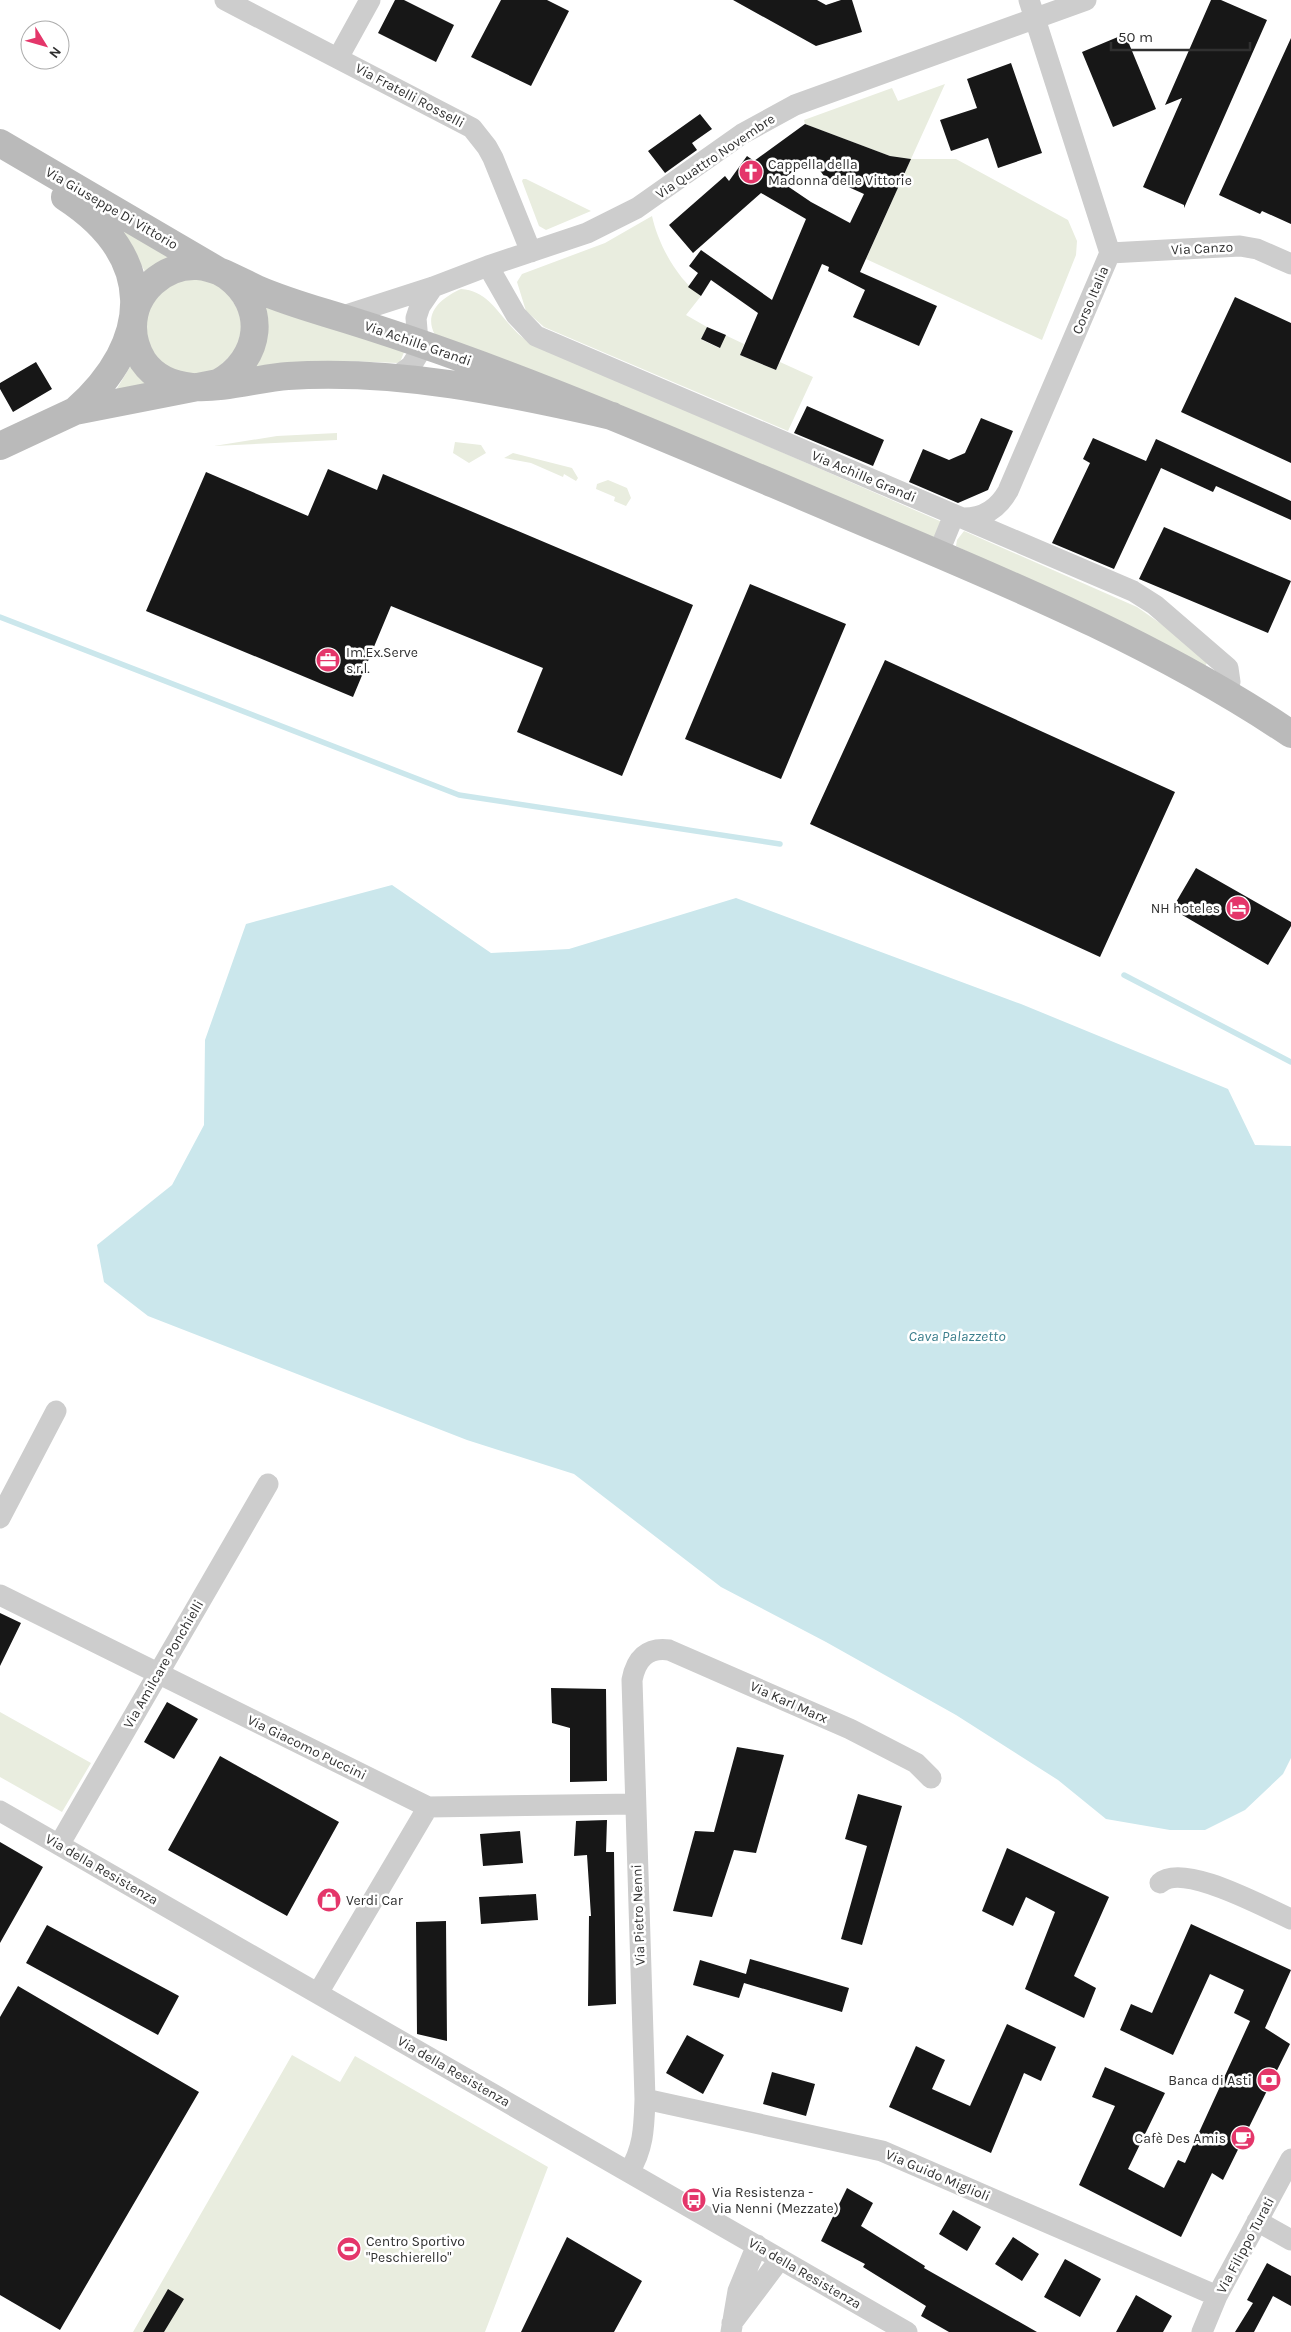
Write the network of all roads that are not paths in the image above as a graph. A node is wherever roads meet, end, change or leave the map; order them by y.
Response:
1 (225, 0) edge
2 (370, 0) edge
3 (1086, 0) edge
4 (1032, 9) edge
5 (338, 58) junction
6 (0, 143) edge
7 (0, 161) edge
8 (531, 252) junction
9 (1110, 253) junction
10 (1291, 264) edge
11 (488, 266) junction
12 (224, 274) junction
13 (433, 287) junction
14 (340, 317) junction
15 (133, 325) junction
16 (418, 341) junction
17 (396, 377) junction
18 (204, 387) junction
19 (75, 411) junction
20 (612, 416) junction
21 (0, 446) edge
22 (1008, 491) junction
23 (958, 516) junction
24 (1016, 541) junction
25 (938, 554) junction
26 (1225, 693) junction
27 (1291, 734) edge
28 (56, 1411) dead end
29 (268, 1484) dead end
30 (0, 1518) edge
31 (0, 1595) edge
32 (641, 1658) joint
33 (158, 1673) junction
34 (931, 1778) dead end
35 (635, 1804) junction
36 (428, 1807) junction
37 (0, 1811) edge
38 (59, 1844) junction
39 (1160, 1883) dead end
40 (1291, 1919) edge
41 (318, 1993) junction
42 (645, 2099) junction
43 (1291, 2159) edge
44 (629, 2172) junction
45 (1257, 2221) junction
46 (1291, 2240) edge
47 (756, 2245) junction
48 (780, 2259) junction
49 (1217, 2296) junction
50 (731, 2327) edge
51 (907, 2332) edge
52 (1202, 2332) edge

1 - 5 street, Via Fratelli Rosselli
2 - 5 street
3 - 4 street, Via Quattro Novembre
4 - 8 street, Via Quattro Novembre
4 - 9 street, Corso Italia
5 - 8 street, Via Fratelli Rosselli
6 - 12 main road, Via Giuseppe Di Vittorio
7 - 15 main road, Via Giuseppe Di Vittorio
8 - 11 street, Via Quattro Novembre
9 - 10 street, Via Canzo
9 - 22 street, Corso Italia
11 - 13 street, Via Quattro Novembre
11 - 23 street, Via Achille Grandi
12 - 14 main road, Via Achille Grandi
12 - 15 main road, Via Achille Grandi
12 - 18 main road, Via Achille Grandi
13 - 14 street, Via Quattro Novembre
13 - 16 street
14 - 16 main road, Via Achille Grandi
15 - 18 main road, Via Achille Grandi
15 - 19 main road
16 - 17 street
16 - 20 main road, Via Achille Grandi
17 - 18 main road, Via Achille Grandi
17 - 20 main road, Via Achille Grandi
18 - 19 main road
19 - 21 main road
20 - 25 main road, Via Achille Grandi
22 - 23 street, Corso Italia
22 - 24 street, Corso Italia
23 - 24 street, Via Achille Grandi
23 - 25 street
24 - 26 street, Via Achille Grandi
25 - 26 main road, Via Achille Grandi
26 - 27 main road, Via Achille Grandi
28 - 30 street
29 - 33 street, Via Amilcare Ponchielli
31 - 33 street, Via Giacomo Puccini
32 - 34 street, Via Karl Marx
32 - 35 street, Via Pietro Nenni
33 - 36 street, Via Giacomo Puccini
33 - 38 street, Via Amilcare Ponchielli
35 - 36 street, Via Giacomo Puccini
35 - 42 street, Via Pietro Nenni
36 - 41 street
37 - 38 street, Via della Resistenza
38 - 41 street, Via della Resistenza
39 - 40 street
41 - 44 street, Via della Resistenza
42 - 44 street, Via Pietro Nenni
42 - 49 street, Via Guido Miglioli
43 - 45 street, Via Filippo Turati
44 - 47 street, Via della Resistenza
45 - 46 street
45 - 49 street, Via Filippo Turati
47 - 48 street, Via della Resistenza
47 - 50 street
48 - 50 street
48 - 51 street, Via della Resistenza
49 - 52 street, Via Filippo Turati

